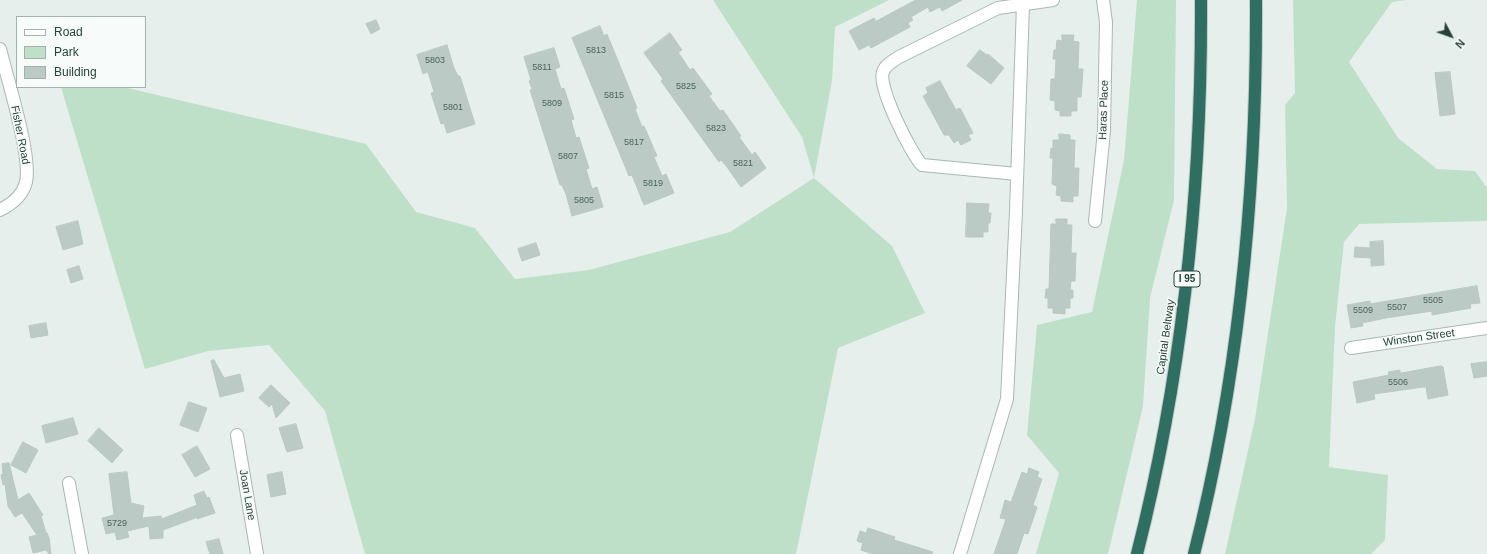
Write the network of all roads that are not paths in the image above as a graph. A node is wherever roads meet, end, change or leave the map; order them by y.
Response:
1 (1053, 0) edge
2 (1103, 0) edge
3 (1200, 0) edge
4 (1256, 0) edge
5 (1023, 4) junction
6 (0, 50) edge
7 (1017, 174) junction
8 (0, 210) edge
9 (1095, 221) dead end
10 (1487, 328) edge
11 (1350, 348) dead end
12 (237, 435) dead end
13 (69, 482) dead end
14 (82, 554) edge
15 (257, 554) edge
16 (960, 554) edge
17 (1137, 554) edge
18 (1194, 554) edge

1 - 5 street
2 - 9 street, Haras Place
3 - 17 highway, Capital Beltway / I 95
4 - 18 highway
5 - 7 street
5 - 7 street
6 - 8 street, Fisher Road
7 - 16 street
10 - 11 street, Winston Street
12 - 15 street, Joan Lane
13 - 14 street

